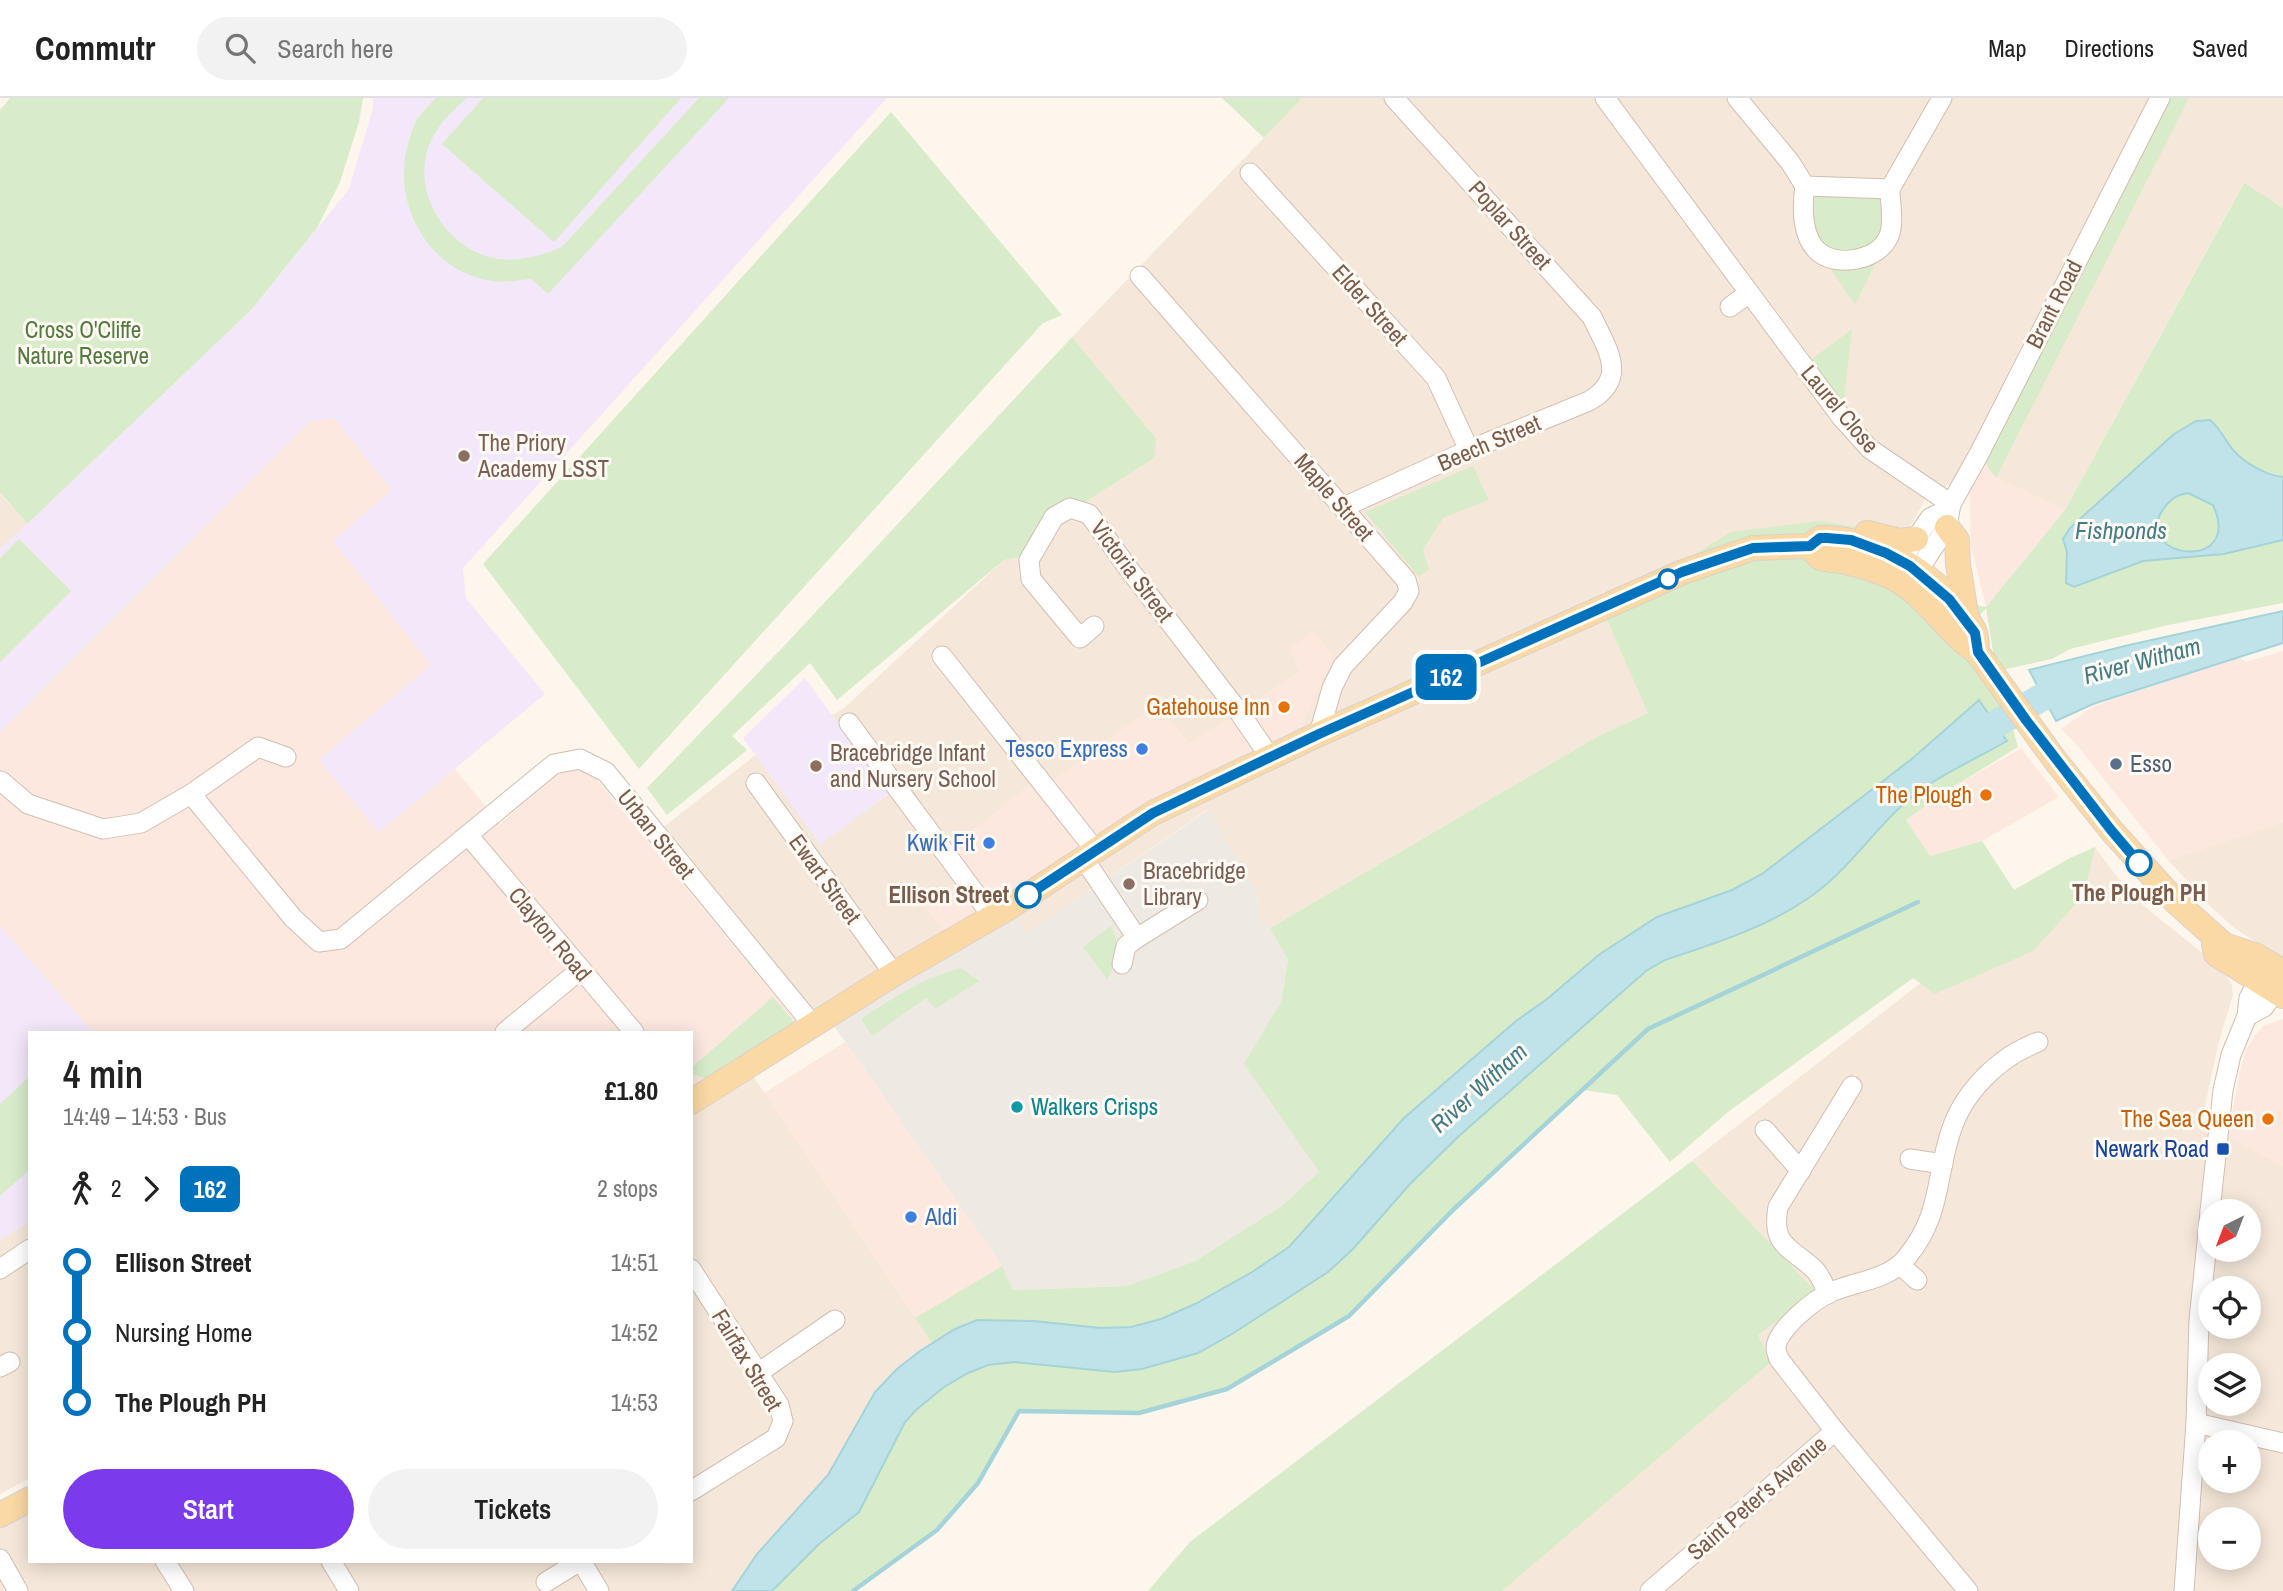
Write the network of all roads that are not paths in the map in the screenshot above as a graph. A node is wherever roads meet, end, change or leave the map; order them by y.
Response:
1 (1394, 98) edge
2 (1605, 98) edge
3 (1737, 98) edge
4 (1942, 98) edge
5 (2160, 98) edge
6 (1250, 173) dead end
7 (1805, 186) junction
8 (1890, 189) junction
9 (1140, 276) dead end
10 (1749, 293) junction
11 (1730, 307) dead end
12 (1613, 361) joint
13 (1469, 450) junction
14 (1344, 507) junction
15 (1949, 513) junction
16 (1916, 539) junction
17 (1851, 540) junction
18 (1810, 546) junction
19 (1905, 574) junction
20 (1967, 622) junction
21 (1094, 626) dead end
22 (1978, 652) junction
23 (942, 656) dead end
24 (849, 723) dead end
25 (1319, 734) junction
26 (286, 757) dead end
27 (1270, 757) junction
28 (1, 781) edge
29 (756, 783) dead end
30 (191, 794) junction
31 (468, 835) junction
32 (1090, 855) junction
33 (1198, 900) dead end
34 (992, 916) junction
35 (1137, 938) junction
36 (1122, 964) dead end
37 (580, 970) junction
38 (894, 974) junction
39 (2275, 980) edge
40 (813, 1025) junction
41 (506, 1031) edge
42 (633, 1031) edge
43 (2025, 1041) dead end
44 (1852, 1086) dead end
45 (693, 1099) edge
46 (1765, 1130) dead end
47 (1910, 1159) dead end
48 (1943, 1164) junction
49 (1801, 1171) junction
50 (2211, 1199) edge
51 (28, 1250) edge
52 (2205, 1262) edge
53 (1900, 1265) junction
54 (0, 1269) edge
55 (693, 1272) edge
56 (1917, 1280) dead end
57 (1828, 1294) junction
58 (835, 1320) dead end
59 (758, 1373) junction
60 (2196, 1423) junction
61 (1835, 1431) junction
62 (2283, 1443) edge
63 (693, 1490) edge
64 (28, 1500) edge
65 (0, 1515) edge
66 (0, 1559) edge
67 (167, 1563) edge
68 (332, 1563) edge
69 (578, 1563) edge
70 (582, 1563) edge
71 (546, 1582) dead end
72 (18, 1591) edge
73 (184, 1591) edge
74 (349, 1591) edge
75 (598, 1591) edge
76 (1650, 1591) edge
77 (1968, 1591) edge
78 (2184, 1591) edge

1 - 12 street, Poplar Street
2 - 10 street, Laurel Close
3 - 7 street
4 - 8 street
5 - 15 street, Brant Road
6 - 13 street, Elder Street
7 - 8 street
7 - 8 street
9 - 14 street, Maple Street
10 - 11 street
10 - 15 street, Laurel Close
12 - 13 street, Beech Street
13 - 14 street, Beech Street
14 - 25 street, Maple Street
15 - 16 street
15 - 19 street, Brant Road
15 - 20 main road
16 - 17 main road
16 - 19 street
17 - 18 main road
17 - 19 main road
18 - 19 main road
18 - 25 main road
19 - 20 main road
19 - 22 main road
20 - 22 main road
21 - 27 street, Victoria Street
22 - 39 main road
23 - 32 street
24 - 34 street
25 - 27 main road
26 - 30 street
27 - 32 main road
28 - 30 street
29 - 38 street, Ewart Street
30 - 31 street, Urban Street
31 - 37 street, Clayton Road
31 - 40 street, Urban Street
32 - 34 main road
32 - 35 street
33 - 35 street
34 - 38 main road
35 - 36 street
37 - 41 street
37 - 42 street, Clayton Road
38 - 40 main road
39 - 50 street
40 - 45 main road
43 - 48 street
44 - 49 street
46 - 49 street
47 - 48 street
48 - 53 street
49 - 57 street
51 - 54 street
52 - 60 street
53 - 56 street
53 - 57 street
55 - 59 street, Fairfax Street
57 - 61 street
58 - 59 street
59 - 63 street, Fairfax Street
60 - 62 street
60 - 78 street
61 - 76 street, Saint Peter's Avenue
61 - 77 street, Saint Peter's Avenue
64 - 65 main road
66 - 72 street
67 - 73 street
68 - 74 street
69 - 71 street
70 - 75 street

